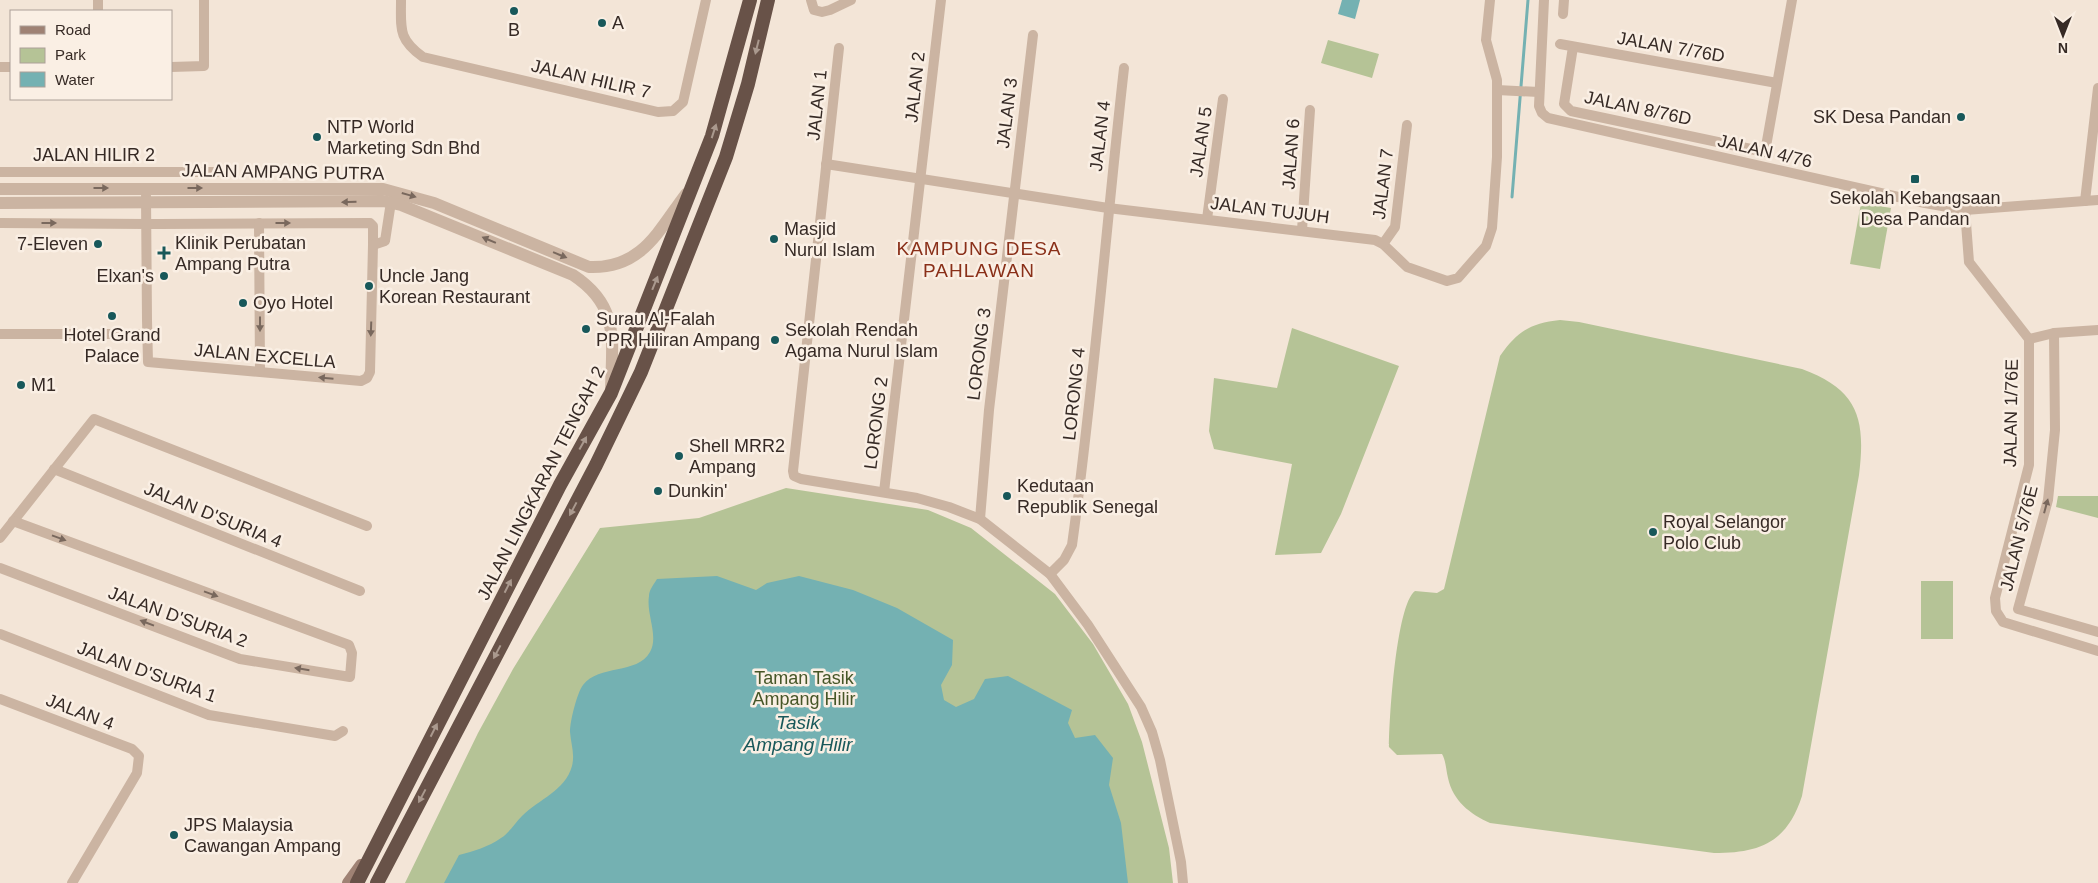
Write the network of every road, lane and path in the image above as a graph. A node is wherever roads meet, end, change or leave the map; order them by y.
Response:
1 (204, 0) edge
2 (401, 0) edge
3 (706, 0) edge
4 (750, 0) edge
5 (768, 0) edge
6 (851, 0) edge
7 (941, 0) edge
8 (1490, 0) edge
9 (1544, 0) edge
10 (1564, 0) edge
11 (1792, 0) edge
12 (812, 5) edge
13 (1563, 14) dead end
14 (1033, 35) dead end
15 (1560, 44) dead end
16 (1573, 46) junction
17 (839, 48) dead end
18 (172, 67) edge
19 (1124, 68) dead end
20 (1777, 82) junction
21 (2098, 88) edge
22 (1497, 90) junction
23 (1539, 92) junction
24 (1223, 99) dead end
25 (1310, 110) dead end
26 (1407, 125) dead end
27 (826, 164) junction
28 (0, 172) edge
29 (217, 172) dead end
30 (921, 179) junction
31 (694, 185) junction
32 (146, 188) junction
33 (0, 189) edge
34 (1014, 194) junction
35 (2098, 200) edge
36 (2086, 201) junction
37 (391, 202) junction
38 (0, 203) edge
39 (146, 204) junction
40 (1108, 208) junction
41 (1965, 210) junction
42 (1207, 219) junction
43 (0, 223) edge
44 (259, 223) junction
45 (146, 224) junction
46 (1302, 230) junction
47 (1383, 244) junction
48 (373, 245) junction
49 (2098, 330) edge
50 (2054, 333) junction
51 (0, 334) edge
52 (147, 334) junction
53 (2029, 339) junction
54 (260, 371) junction
55 (611, 393) junction
56 (54, 469) junction
57 (884, 492) junction
58 (980, 519) junction
59 (13, 521) junction
60 (367, 526) dead end
61 (0, 538) edge
62 (0, 568) edge
63 (1050, 574) junction
64 (360, 591) dead end
65 (2098, 632) edge
66 (0, 634) edge
67 (2098, 651) edge
68 (0, 699) edge
69 (343, 731) dead end
70 (376, 844) junction
71 (72, 883) edge
72 (348, 883) edge
73 (356, 883) edge
74 (377, 883) edge
75 (1183, 883) edge

1 - 18 street
2 - 3 street, JALAN HILIR 7
31 -> 4 highway, JALAN LINGKARAN TENGAH 2
5 -> 74 highway
6 - 12 street
7 - 30 street, JALAN 2
8 - 22 street, JALAN TUJUH
9 - 23 street, JALAN 4/76
10 - 13 street
11 - 20 street
14 - 34 street, JALAN 3
15 - 16 street, JALAN 7/76D
16 - 20 street, JALAN 7/76D
16 - 20 street, JALAN 8/76D
17 - 27 street, JALAN 1
19 - 40 street, JALAN 4
21 - 36 street
22 - 23 street
22 - 47 street, JALAN TUJUH
23 - 41 street, JALAN 4/76
24 - 42 street, JALAN 5
25 - 46 street, JALAN 6
26 - 47 street, JALAN 7
27 - 30 street, JALAN TUJUH
27 - 57 street, JALAN 1
28 - 29 street, JALAN HILIR 2
30 - 34 street, JALAN TUJUH
30 - 57 street, LORONG 2
32 -> 31 street, JALAN AMPANG PUTRA
55 -> 31 highway, JALAN LINGKARAN TENGAH 2
33 -> 32 street, JALAN AMPANG PUTRA
32 - 39 street, JALAN EXCELLA
34 - 40 street, JALAN TUJUH
34 - 58 street, LORONG 3
35 - 36 street, JALAN 4/76
36 - 41 street, JALAN 4/76
37 -> 39 street, JALAN AMPANG PUTRA
37 - 48 street
55 -> 37 street, JALAN AMPANG PUTRA
38 - 39 street, JALAN AMPANG PUTRA
39 - 45 street, JALAN EXCELLA
40 - 42 street, JALAN TUJUH
40 - 63 street, LORONG 4
41 - 53 street, JALAN 1/76E
42 - 46 street, JALAN TUJUH
43 -> 45 street
44 - 45 street
44 -> 48 street
44 -> 54 street
45 - 52 street, JALAN EXCELLA
46 - 47 street, JALAN TUJUH
48 -> 54 street, JALAN EXCELLA
49 - 50 street
50 - 53 street
65 -> 50 street, JALAN 5/76E
51 - 52 street
52 - 54 street, JALAN EXCELLA
53 - 67 street, JALAN 1/76E
70 -> 55 highway, JALAN LINGKARAN TENGAH 2
56 - 59 street
56 - 60 street
56 - 64 street, JALAN D'SURIA 4
57 - 58 street
58 - 63 street
59 - 61 street
59 -> 62 street, JALAN D'SURIA 2
63 - 75 street
66 - 69 street, JALAN D'SURIA 1
68 - 71 street, JALAN 4
70 - 72 main road
70 - 73 highway, JALAN LINGKARAN TENGAH 2

